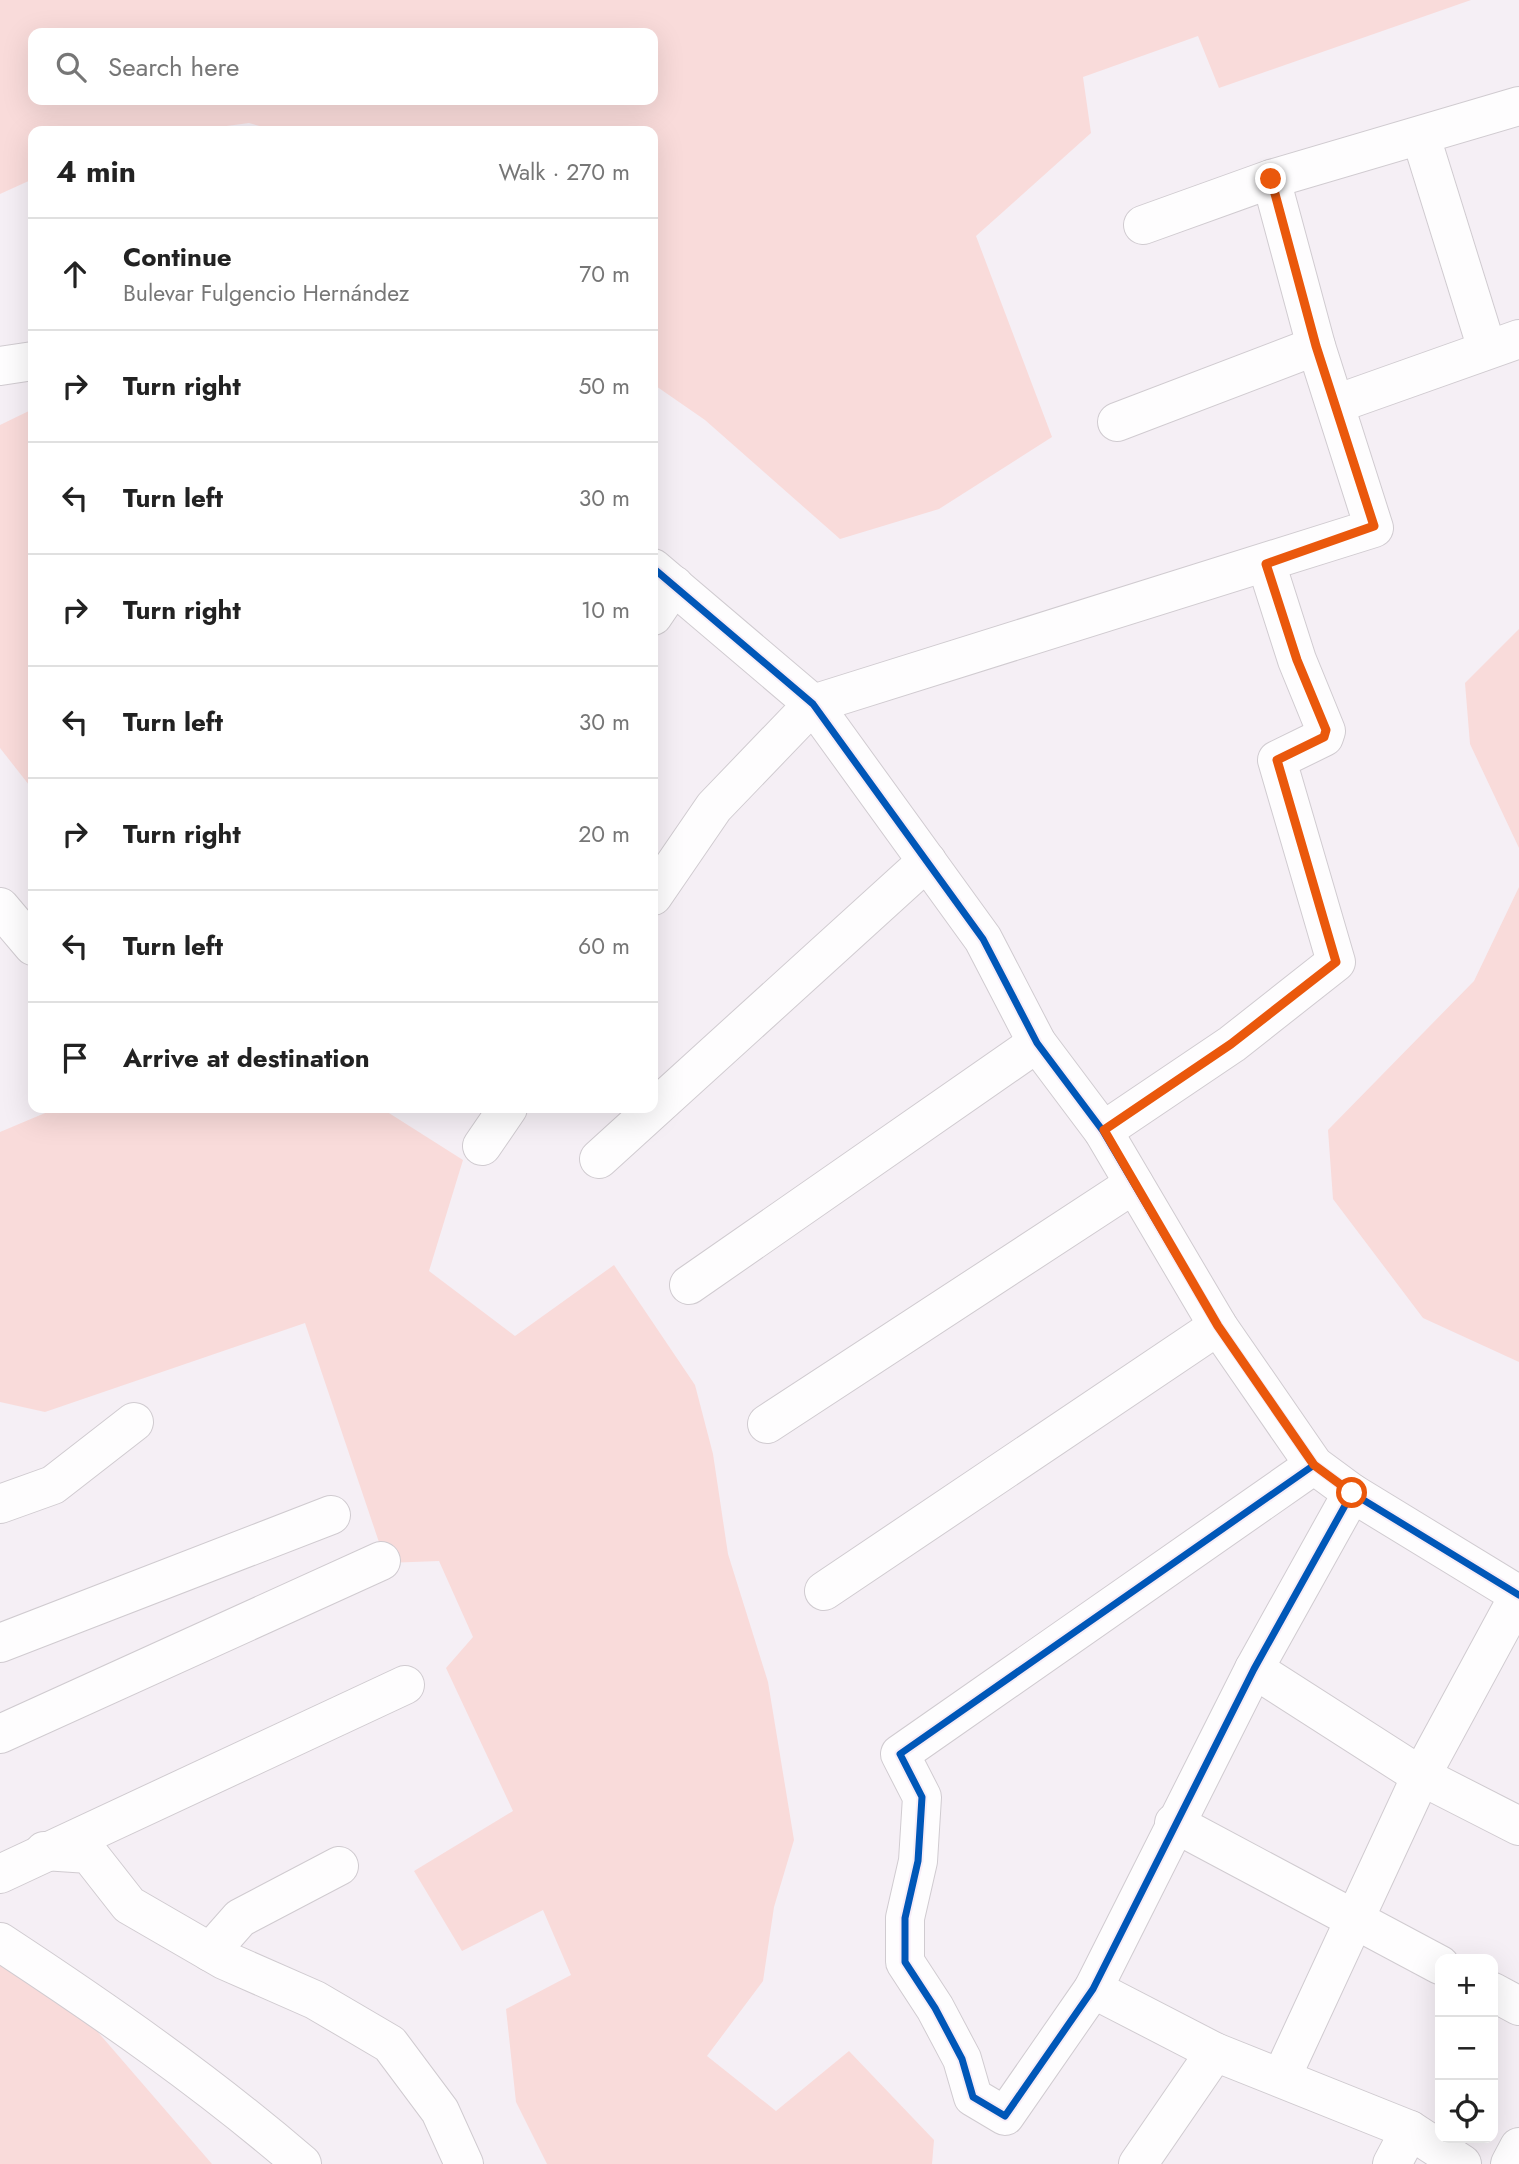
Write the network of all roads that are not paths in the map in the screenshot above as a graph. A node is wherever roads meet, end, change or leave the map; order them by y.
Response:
1 (1519, 106) edge
2 (1422, 137) junction
3 (1271, 179) junction
4 (1143, 225) dead end
5 (1510, 345) edge
6 (1316, 346) junction
7 (28, 363) edge
8 (0, 366) edge
9 (1336, 404) junction
10 (1117, 422) dead end
11 (1266, 564) junction
12 (664, 576) edge
13 (658, 597) edge
14 (813, 705) junction
15 (927, 861) junction
16 (658, 889) edge
17 (0, 907) edge
18 (28, 940) edge
19 (1037, 1043) junction
20 (658, 1105) edge
21 (505, 1113) edge
22 (650, 1113) edge
23 (1104, 1130) junction
24 (482, 1146) dead end
25 (599, 1159) dead end
26 (1134, 1184) junction
27 (689, 1284) dead end
28 (1218, 1326) junction
29 (134, 1422) dead end
30 (767, 1424) dead end
31 (1314, 1465) junction
32 (1352, 1493) junction
33 (0, 1504) edge
34 (331, 1515) dead end
35 (381, 1561) dead end
36 (824, 1591) dead end
37 (1519, 1595) edge
38 (0, 1643) edge
39 (1254, 1669) junction
40 (405, 1685) dead end
41 (0, 1734) edge
42 (1421, 1776) junction
43 (1174, 1824) junction
44 (1519, 1826) edge
45 (44, 1851) junction
46 (339, 1866) dead end
47 (0, 1874) edge
48 (1354, 1920) junction
49 (0, 1942) edge
50 (210, 1952) junction
51 (1435, 1962) edge
52 (1093, 1989) junction
53 (1498, 1995) edge
54 (1519, 2006) edge
55 (1215, 2052) junction
56 (1282, 2076) junction
57 (1410, 2130) junction
58 (1519, 2147) edge
59 (461, 2163) edge
60 (302, 2164) edge
61 (1138, 2164) edge
62 (1392, 2164) edge
63 (1462, 2164) edge
64 (1510, 2164) edge

1 - 2 street
2 - 3 street
2 - 5 street
3 - 4 street
3 - 6 street
5 - 9 street
6 - 9 street
6 - 10 street
7 - 8 street
9 - 11 street
11 - 14 street
11 - 23 street
12 - 13 street
12 - 14 street
14 - 15 street
14 - 16 street
15 - 19 street
15 - 20 street
17 - 18 street
19 - 23 street
19 - 27 street
21 - 24 street
22 - 25 street
23 - 26 street
26 - 28 street
26 - 30 street
28 - 31 street
28 - 36 street
29 - 33 street
31 - 32 street
31 - 52 street
32 - 37 street
32 - 39 street
34 - 38 street
35 - 41 street
37 - 42 street
39 - 42 street
39 - 43 street
40 - 45 street
42 - 44 street
42 - 48 street
43 - 48 street
43 - 52 street
45 - 47 street
45 - 50 street
46 - 50 street
48 - 51 street
48 - 56 street
49 - 60 street
50 - 59 street
52 - 55 street
53 - 54 street
55 - 56 street
55 - 61 street
56 - 57 street
57 - 62 street
57 - 63 street
58 - 64 street

